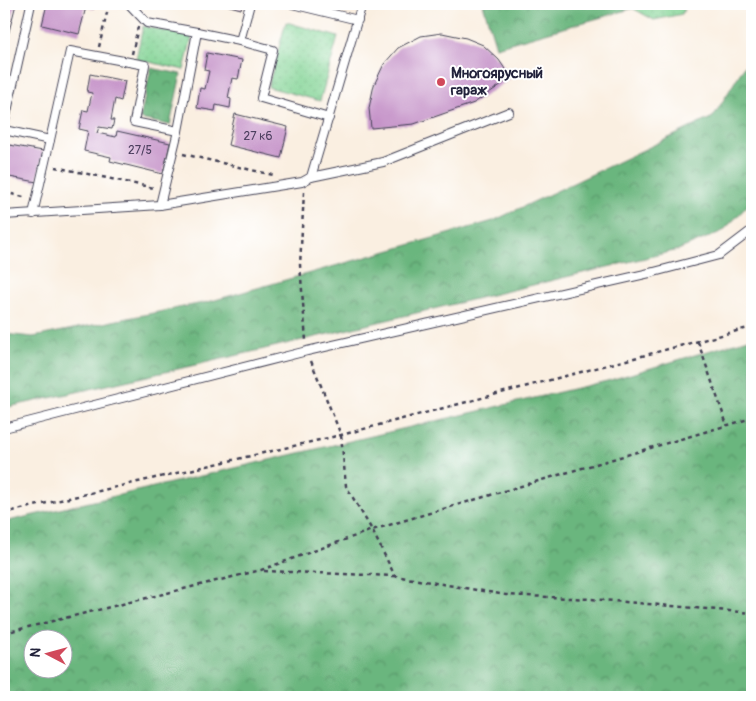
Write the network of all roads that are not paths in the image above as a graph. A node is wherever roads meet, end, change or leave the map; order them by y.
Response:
1 (32, 4) edge
2 (129, 4) edge
3 (250, 4) edge
4 (292, 4) edge
5 (362, 4) edge
6 (358, 20) junction
7 (197, 32) junction
8 (240, 41) junction
9 (509, 112) dead end
10 (329, 118) junction
11 (4, 125) edge
12 (4, 130) edge
13 (178, 131) junction
14 (50, 140) junction
15 (312, 177) junction
16 (160, 205) junction
17 (33, 214) junction
18 (4, 215) edge
19 (752, 230) edge
20 (4, 428) edge

1 - 11 lane
2 - 7 lane
3 - 8 lane
4 - 6 lane
5 - 6 lane
6 - 10 lane
7 - 8 lane
7 - 13 lane
8 - 10 lane
9 - 15 lane
10 - 15 lane
12 - 14 lane
13 - 14 lane
13 - 16 lane
14 - 17 lane
15 - 16 lane
16 - 17 lane
17 - 18 lane
19 - 20 lane

